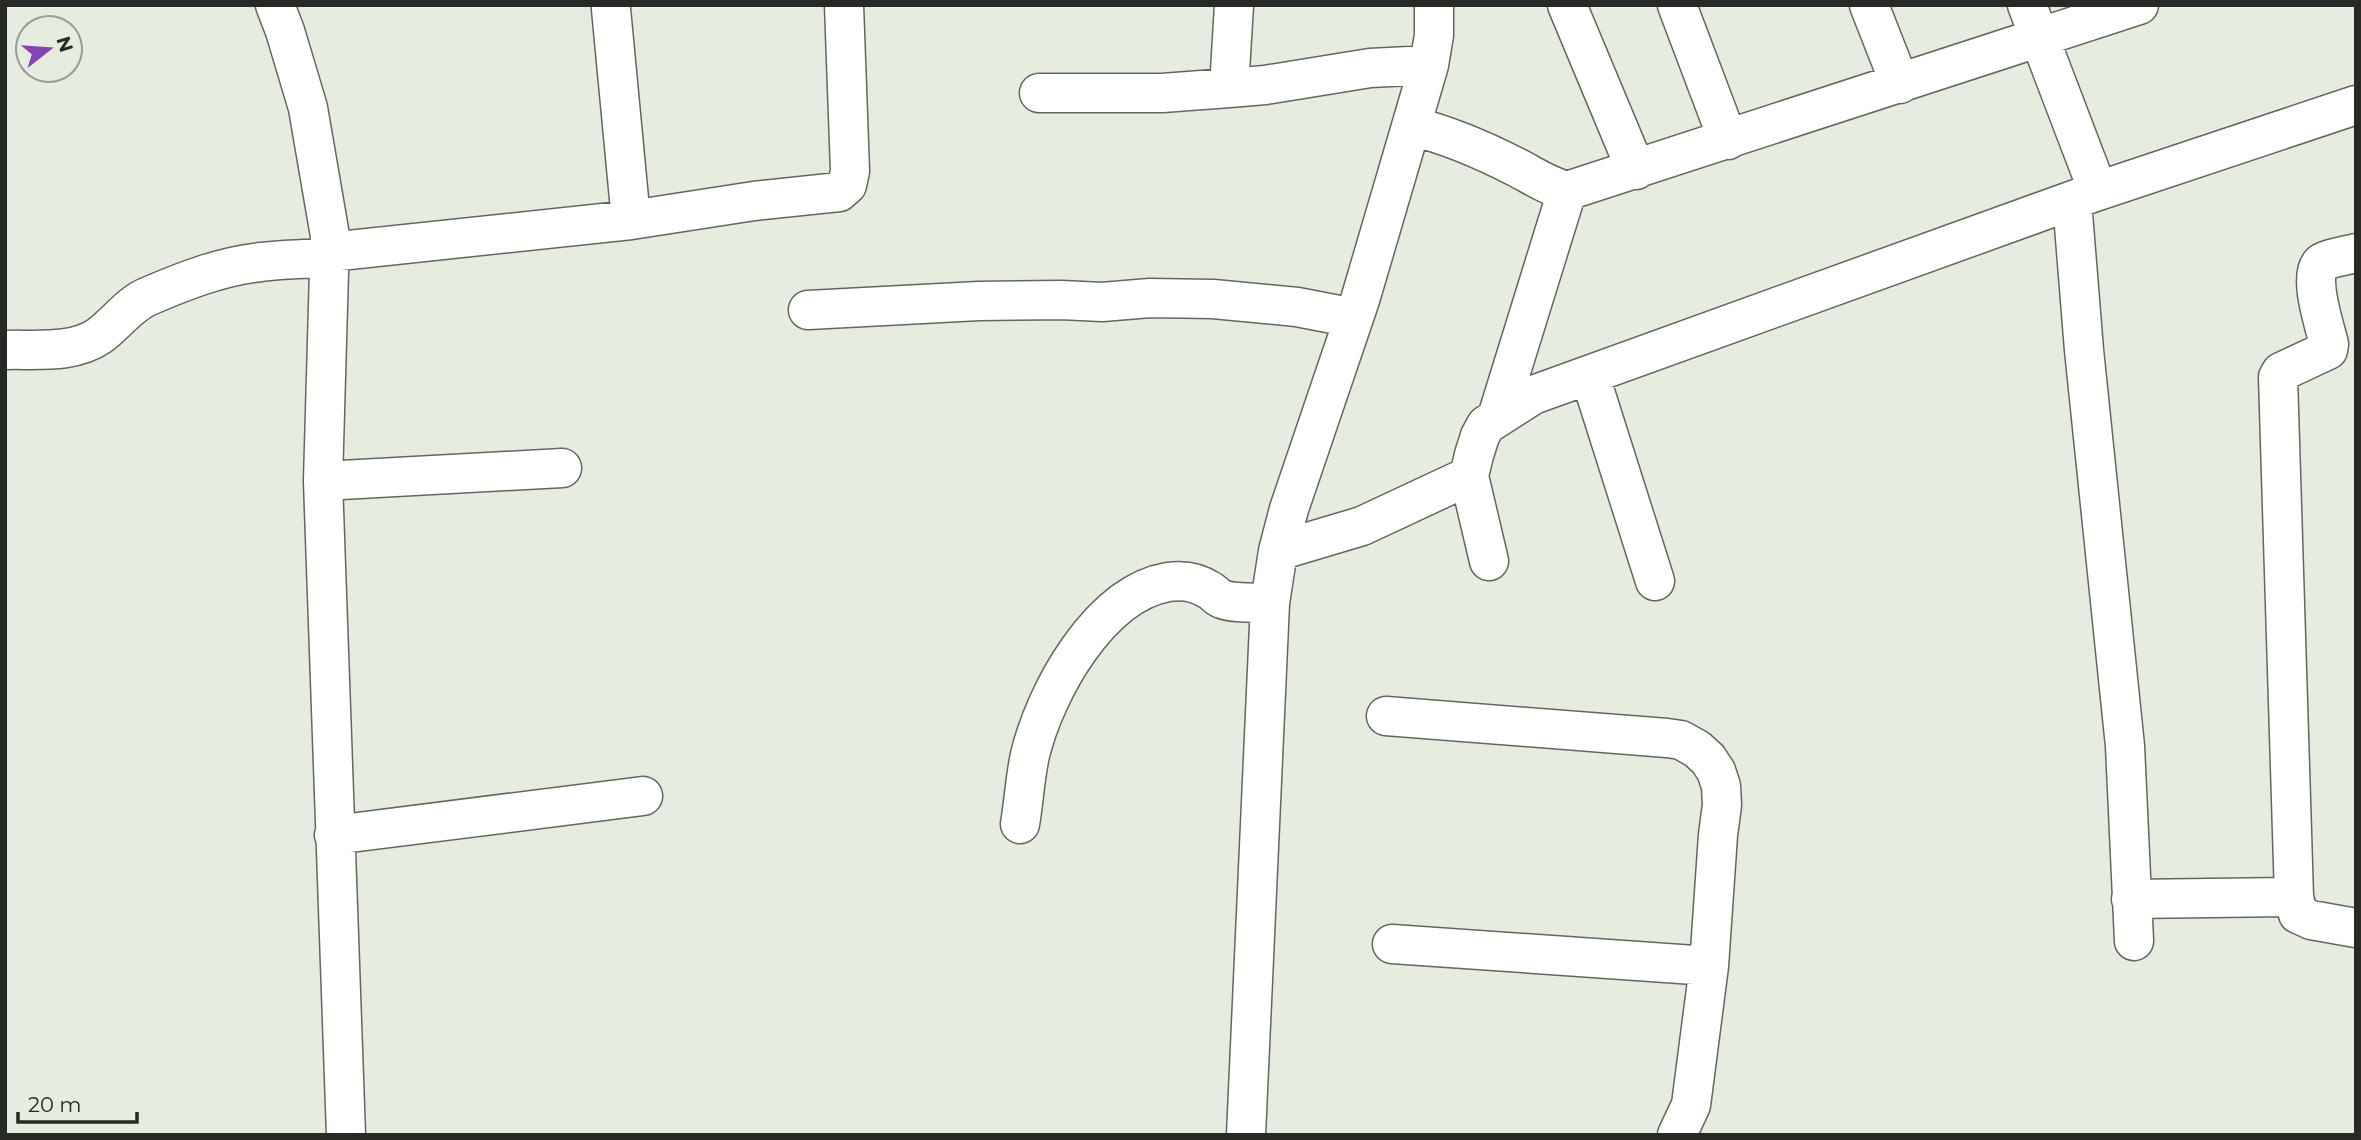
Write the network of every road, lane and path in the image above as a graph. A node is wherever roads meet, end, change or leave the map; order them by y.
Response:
1 (275, 5) edge
2 (844, 5) edge
3 (1234, 5) edge
4 (1434, 5) edge
5 (1567, 5) edge
6 (1677, 5) edge
7 (1869, 5) edge
8 (2139, 5) edge
9 (611, 9) dead end
10 (2034, 22) edge
11 (1429, 65) junction
12 (1900, 84) junction
13 (1229, 88) junction
14 (1039, 93) dead end
15 (2356, 105) edge
16 (1411, 126) junction
17 (1728, 140) junction
18 (1636, 170) junction
19 (1567, 191) junction
20 (2085, 196) junction
21 (631, 220) junction
22 (2356, 253) edge
23 (330, 255) junction
24 (808, 310) dead end
25 (1354, 318) junction
26 (5, 350) edge
27 (1590, 376) junction
28 (1497, 417) junction
29 (562, 468) dead end
30 (1469, 476) junction
31 (323, 481) junction
32 (1278, 551) junction
33 (1489, 561) dead end
34 (1656, 581) dead end
35 (1270, 603) junction
36 (1387, 716) dead end
37 (643, 796) dead end
38 (1020, 824) dead end
39 (334, 835) junction
40 (2294, 897) junction
41 (2131, 899) junction
42 (2356, 928) edge
43 (2134, 941) dead end
44 (1392, 944) dead end
45 (1709, 966) junction
46 (346, 1135) edge
47 (1246, 1135) edge
48 (1677, 1135) edge

1 - 23 street
2 - 21 street
3 - 13 street
4 - 11 street
5 - 18 street
6 - 17 street
7 - 12 street
8 - 10 street
9 - 21 street
10 - 12 street
10 - 20 street
11 - 13 street
11 - 16 street
12 - 17 street
13 - 14 street
15 - 20 street
16 - 19 street
16 - 25 street
17 - 18 street
18 - 19 street
19 - 28 street
20 - 27 street
20 - 41 street
21 - 23 street
22 - 40 street
23 - 26 street
23 - 31 street
24 - 25 street
25 - 32 street
27 - 28 street
27 - 34 street
28 - 30 street
29 - 31 street
30 - 32 street
30 - 33 street
31 - 39 street
32 - 35 street
35 - 38 street
35 - 47 street
36 - 45 street
37 - 39 street
39 - 46 street
40 - 41 street
40 - 42 street
41 - 43 street
44 - 45 street
45 - 48 street

